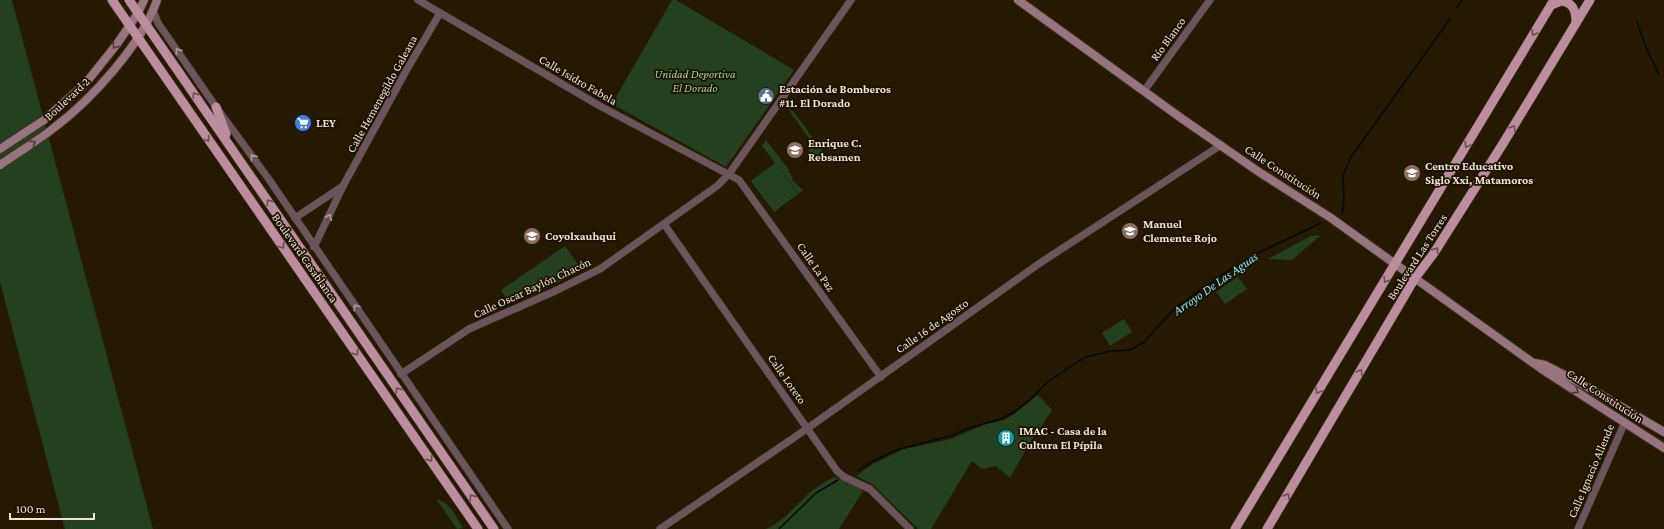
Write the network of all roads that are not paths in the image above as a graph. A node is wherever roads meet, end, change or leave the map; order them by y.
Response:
1 (112, 0) edge
2 (129, 0) edge
3 (144, 0) edge
4 (157, 0) edge
5 (418, 0) edge
6 (851, 0) edge
7 (1018, 0) edge
8 (1210, 0) edge
9 (1590, 0) edge
10 (1552, 2) edge
11 (153, 10) junction
12 (440, 12) junction
13 (138, 13) junction
14 (1576, 23) junction
15 (146, 25) junction
16 (129, 26) junction
17 (137, 38) junction
18 (1144, 91) junction
19 (216, 107) junction
20 (1221, 146) junction
21 (231, 147) junction
22 (0, 149) edge
23 (0, 165) edge
24 (729, 174) junction
25 (343, 186) junction
26 (295, 218) junction
27 (664, 224) junction
28 (314, 247) junction
29 (1396, 264) junction
30 (1415, 278) junction
31 (1535, 363) junction
32 (401, 374) junction
33 (880, 377) junction
34 (1625, 422) junction
35 (808, 428) junction
36 (1664, 432) edge
37 (1664, 448) edge
38 (478, 529) edge
39 (494, 529) edge
40 (508, 529) edge
41 (660, 529) edge
42 (910, 529) edge
43 (1235, 529) edge
44 (1267, 529) edge
45 (1578, 529) edge

1 - 16 main road, Boulevard Casablanca
2 - 13 main road, Boulevard Casablanca
3 - 13 main road, Boulevard 2
4 - 11 main road, Boulevard 2
5 - 12 street, Calle Isidro Fabela
6 - 24 street, Calle Oscar Baylón Chacón
7 - 18 main road, Calle Constitución
8 - 18 street, Río Blanco
9 - 14 main road, Boulevard Las Torres
10 - 14 main road
10 -> 29 main road, Boulevard Las Torres
11 - 15 main road, Boulevard 2
19 -> 11 street
12 - 24 street, Calle Isidro Fabela
12 - 25 street, Calle Hemenegildo Galeana
13 - 15 main road, Boulevard Casablanca
13 - 16 main road, Boulevard 2
30 -> 14 main road, Boulevard Las Torres
15 - 17 main road, Boulevard 2
21 -> 15 main road, Boulevard Casablanca
16 - 17 main road, Boulevard Casablanca
16 -> 22 main road, Boulevard 2
23 -> 17 main road, Boulevard 2
17 -> 38 main road, Boulevard Casablanca
18 - 20 main road, Calle Constitución
19 - 21 main road
26 -> 19 street
20 - 29 main road, Calle Constitución
20 - 33 street, Calle 16 de Agosto
39 -> 21 main road, Boulevard Casablanca
24 - 27 street, Calle Oscar Baylón Chacón
24 - 33 street, Calle La Paz
25 - 26 street, Calle Hemenegildo Galeana
28 -> 25 street, Calle Hemenegildo Galeana
26 - 28 street
27 - 32 street, Calle Oscar Baylón Chacón
27 - 35 street, Calle Loreto
32 -> 28 street
29 - 30 main road, Calle Constitución
29 -> 43 main road, Boulevard Las Torres
30 - 31 main road, Calle Constitución
44 -> 30 main road, Boulevard Las Torres
31 -> 34 main road, Calle Constitución
31 - 36 main road, Calle Constitución
32 - 40 street
33 - 35 street, Calle 16 de Agosto
34 - 37 main road, Calle Constitución
34 - 45 street, Calle Ignacio Allende
35 - 41 street, Calle 16 de Agosto
35 - 42 street, Calle Loreto

